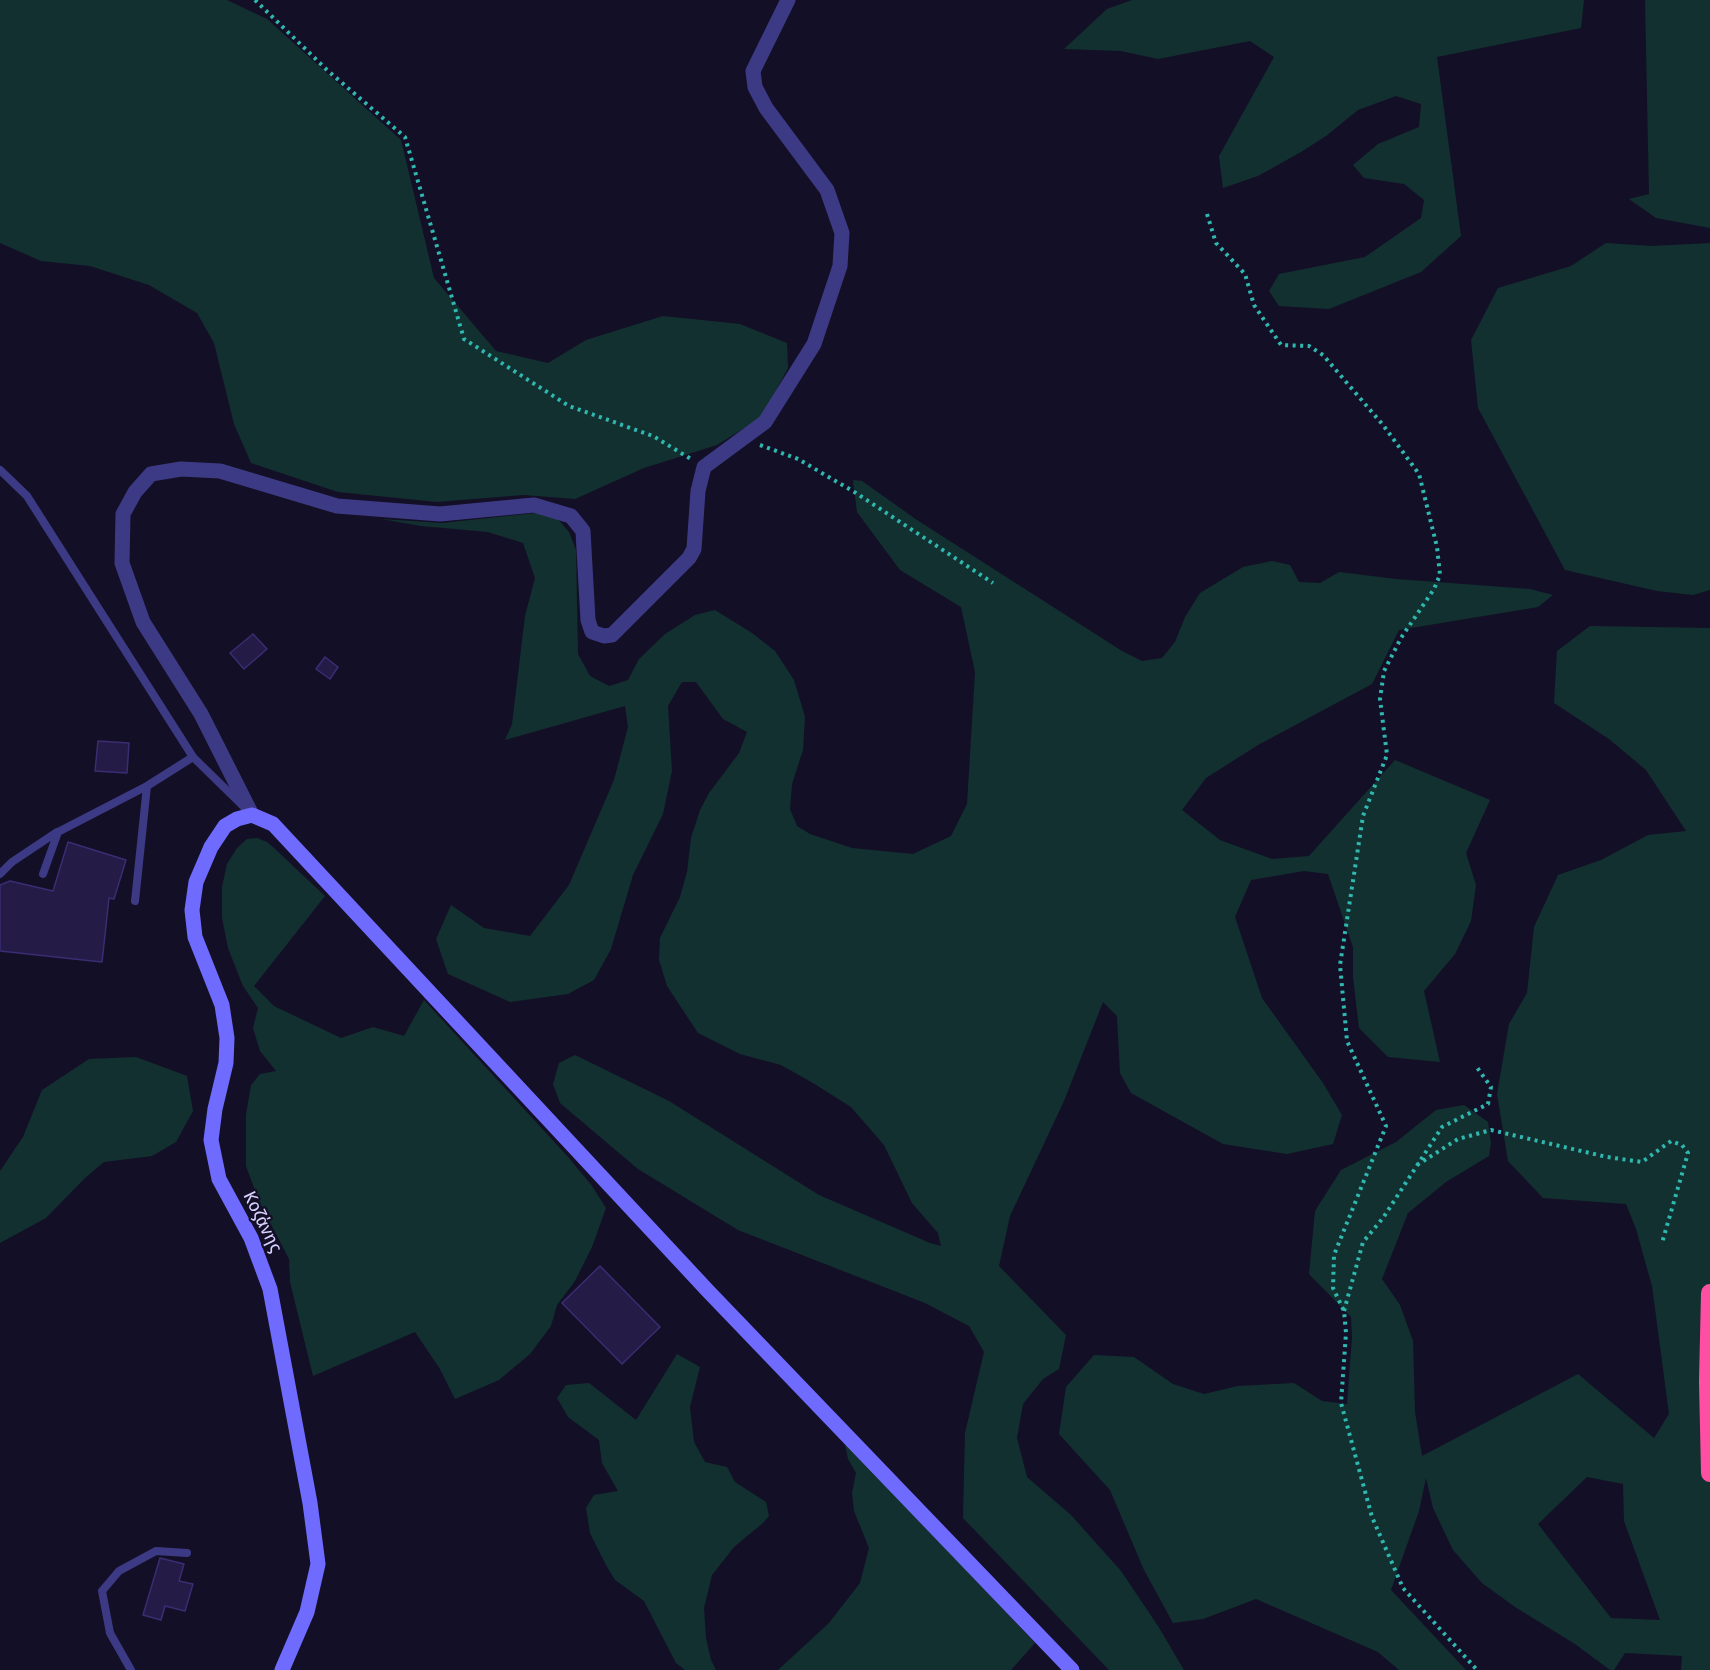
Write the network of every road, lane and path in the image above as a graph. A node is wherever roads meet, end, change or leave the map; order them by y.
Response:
1 (255, 0) edge
2 (788, 0) edge
3 (1207, 214) dead end
4 (744, 438) junction
5 (704, 467) junction
6 (0, 470) edge
7 (993, 584) dead end
8 (193, 757) junction
9 (147, 786) junction
10 (252, 815) junction
11 (58, 832) junction
12 (0, 874) edge
13 (43, 874) dead end
14 (135, 901) dead end
15 (1476, 1066) dead end
16 (1417, 1165) junction
17 (1662, 1243) dead end
18 (1710, 1293) edge
19 (1344, 1311) junction
20 (1710, 1473) edge
21 (188, 1553) dead end
22 (131, 1670) edge
23 (282, 1670) edge
24 (1072, 1670) edge
25 (1477, 1670) edge

1 - 5 path
2 - 4 street
3 - 19 path
4 - 5 street
4 - 7 path
5 - 10 street
6 - 8 lane
8 - 9 lane
8 - 10 lane
9 - 11 lane
9 - 14 lane
10 - 23 street, Κοζάνης
10 - 24 street
11 - 12 lane
11 - 13 lane
15 - 16 path
16 - 17 path
16 - 19 path
18 - 20 highway
19 - 25 path
21 - 22 lane

